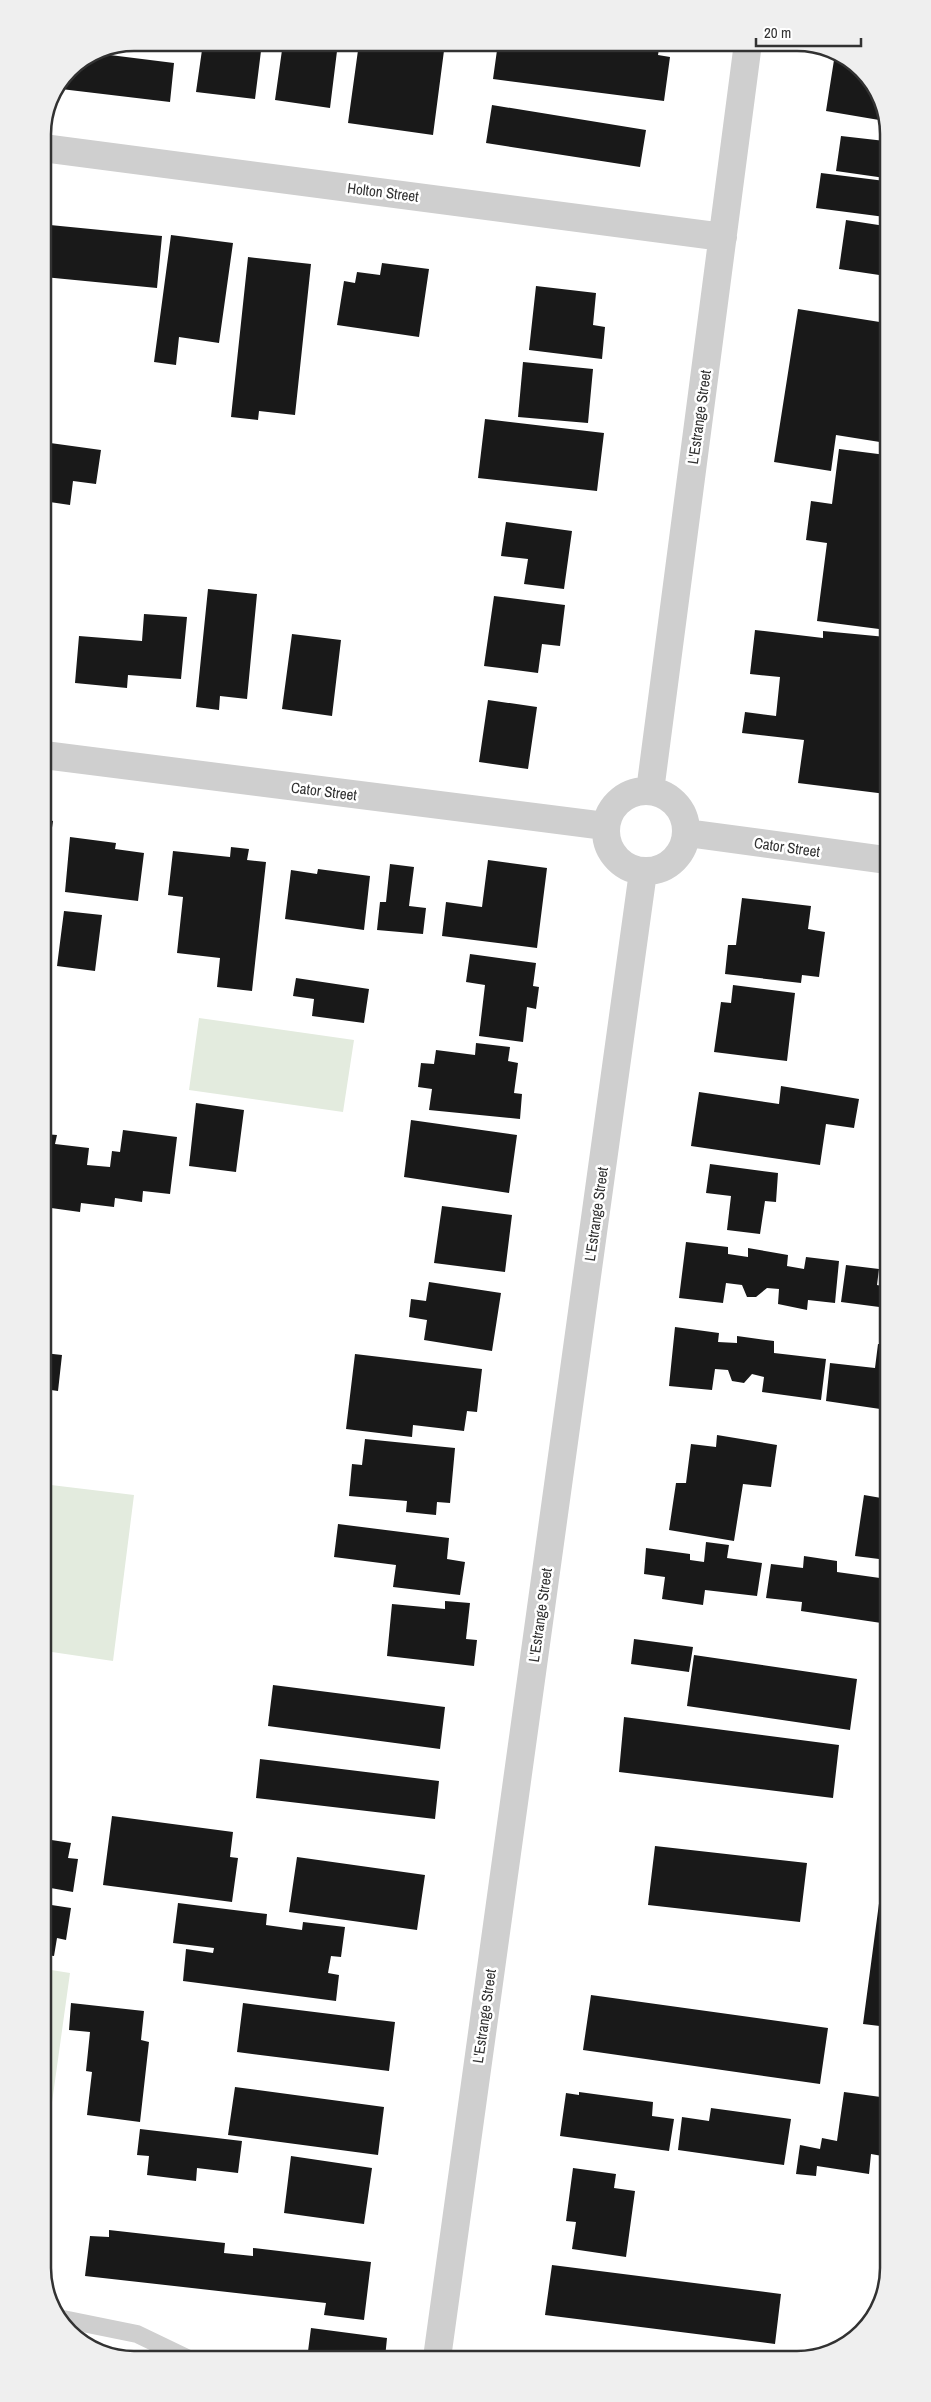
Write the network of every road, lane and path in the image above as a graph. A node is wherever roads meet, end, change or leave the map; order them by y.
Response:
1 (747, 51) edge
2 (51, 149) edge
3 (723, 237) junction
4 (51, 756) edge
5 (650, 791) junction
6 (605, 826) junction
7 (687, 833) junction
8 (880, 859) edge
9 (644, 872) junction
10 (71, 2322) edge
11 (172, 2351) edge
12 (438, 2351) edge

1 - 3 street, L'Estrange Street
2 - 3 street, Holton Street
3 - 5 street, L'Estrange Street
4 - 6 street, Cator Street
5 - 6 street
5 - 7 street
6 - 9 street
7 - 8 street, Cator Street
7 - 9 street
9 - 12 street, L'Estrange Street
10 - 11 lane

